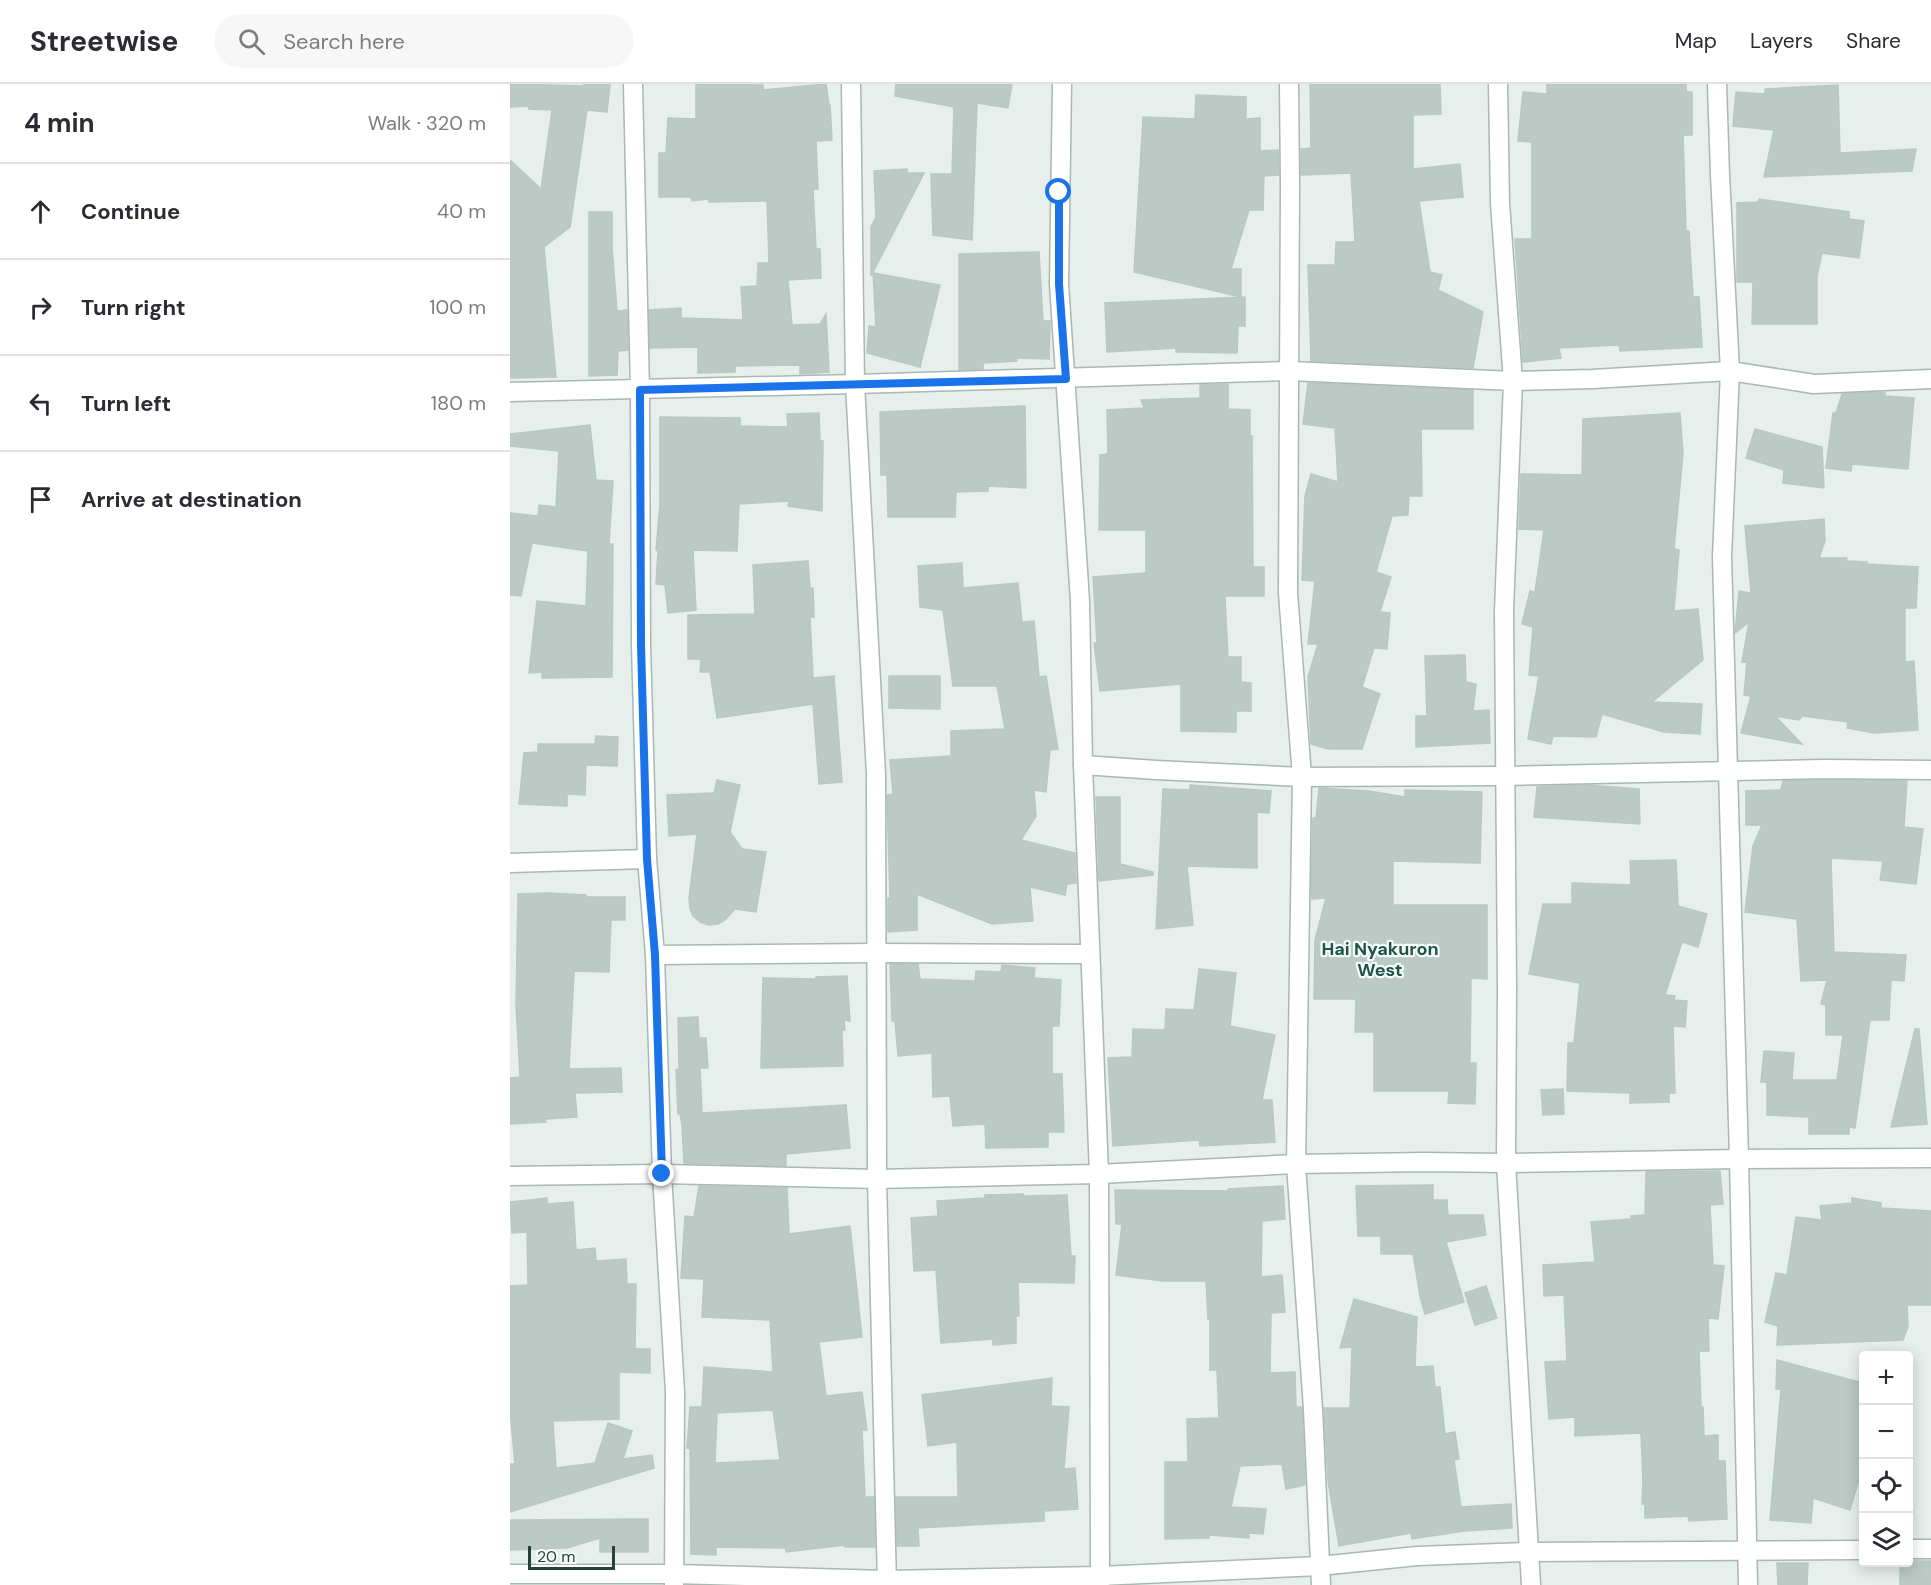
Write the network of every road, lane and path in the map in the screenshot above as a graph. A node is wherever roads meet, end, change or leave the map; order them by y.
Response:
1 (633, 84) edge
2 (851, 84) edge
3 (1062, 84) edge
4 (1289, 84) edge
5 (1498, 84) edge
6 (1717, 84) edge
7 (1290, 371) junction
8 (1730, 371) junction
9 (1931, 378) edge
10 (1066, 379) junction
11 (1513, 381) junction
12 (855, 384) junction
13 (640, 390) junction
14 (510, 392) edge
15 (1083, 765) junction
16 (1727, 770) junction
17 (1931, 770) edge
18 (1505, 776) junction
19 (1302, 777) junction
20 (647, 859) junction
21 (510, 863) edge
22 (877, 952) junction
23 (1090, 954) junction
24 (655, 955) junction
25 (1931, 1158) edge
26 (1739, 1159) junction
27 (1506, 1163) junction
28 (1296, 1164) junction
29 (662, 1174) junction
30 (1099, 1174) junction
31 (510, 1176) edge
32 (878, 1179) junction
33 (1931, 1549) edge
34 (1859, 1550) edge
35 (1913, 1550) edge
36 (1747, 1551) junction
37 (1527, 1552) junction
38 (1320, 1566) junction
39 (510, 1574) edge
40 (674, 1580) edge
41 (1099, 1581) edge
42 (887, 1582) edge
43 (1321, 1585) edge
44 (1531, 1585) edge
45 (1748, 1585) edge

1 - 13 street
2 - 12 street
3 - 10 street
4 - 7 street
5 - 11 street
6 - 8 street
7 - 10 street
7 - 11 street
7 - 19 street
8 - 9 street
8 - 11 street
8 - 16 street
10 - 12 street
10 - 15 street
11 - 18 street
12 - 13 street
12 - 22 street
13 - 14 street
13 - 20 street
15 - 19 street
15 - 23 street
16 - 17 street
16 - 18 street
16 - 26 street
18 - 19 street
18 - 27 street
19 - 28 street
20 - 21 street
20 - 24 street
22 - 23 street
22 - 24 street
22 - 32 street
23 - 30 street
24 - 29 street
25 - 26 street
26 - 27 street
26 - 36 street
27 - 28 street
27 - 37 street
28 - 30 street
28 - 38 street
29 - 31 street
29 - 32 street
29 - 40 street
30 - 32 street
30 - 41 street
32 - 42 street
33 - 35 street
34 - 36 street
36 - 37 street
36 - 45 street
37 - 38 street
37 - 44 street
38 - 41 street
38 - 43 street
39 - 40 street
40 - 42 street
41 - 42 street

